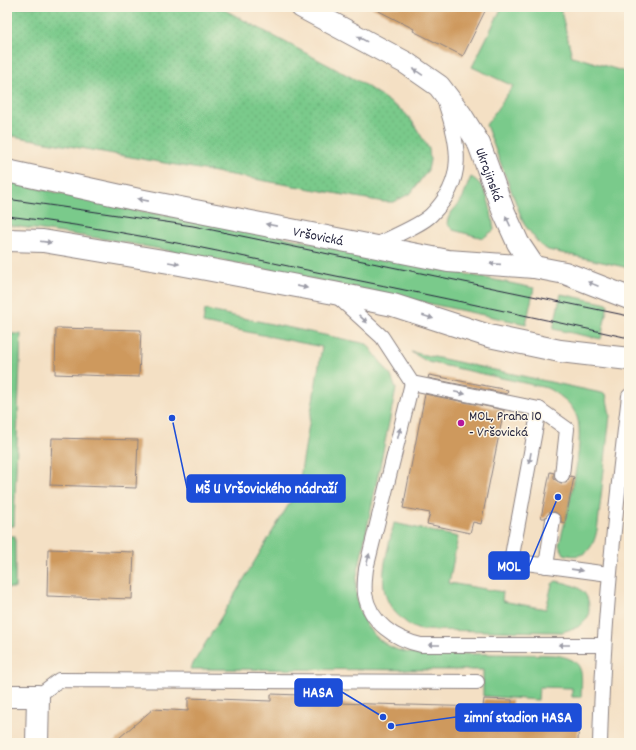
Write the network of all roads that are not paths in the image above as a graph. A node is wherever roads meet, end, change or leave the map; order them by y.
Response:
1 (302, 7) edge
2 (439, 86) junction
3 (7, 171) edge
4 (7, 240) edge
5 (374, 246) junction
6 (534, 267) junction
7 (334, 293) junction
8 (629, 298) edge
9 (629, 359) edge
10 (412, 383) junction
11 (629, 396) edge
12 (538, 409) junction
13 (562, 475) dead end
14 (553, 520) dead end
15 (546, 566) junction
16 (609, 574) junction
17 (603, 644) junction
18 (477, 682) dead end
19 (7, 696) edge
20 (38, 696) junction
21 (37, 743) edge
22 (600, 743) edge

2 -> 1 main road, Ukrajinská
2 - 5 lane, Ukrajinská
6 -> 2 main road, Ukrajinská
5 -> 3 main road, Vršovická
4 -> 7 main road
6 -> 5 main road, Vršovická
8 -> 6 main road, Vršovická
7 -> 9 main road
7 -> 10 lane
10 -> 12 lane
17 -> 10 lane
11 - 16 lane
12 - 13 lane
12 -> 15 lane
14 - 15 lane
15 -> 16 lane
16 - 17 lane
17 - 22 lane
18 - 20 lane
19 - 20 main road
20 - 21 main road

